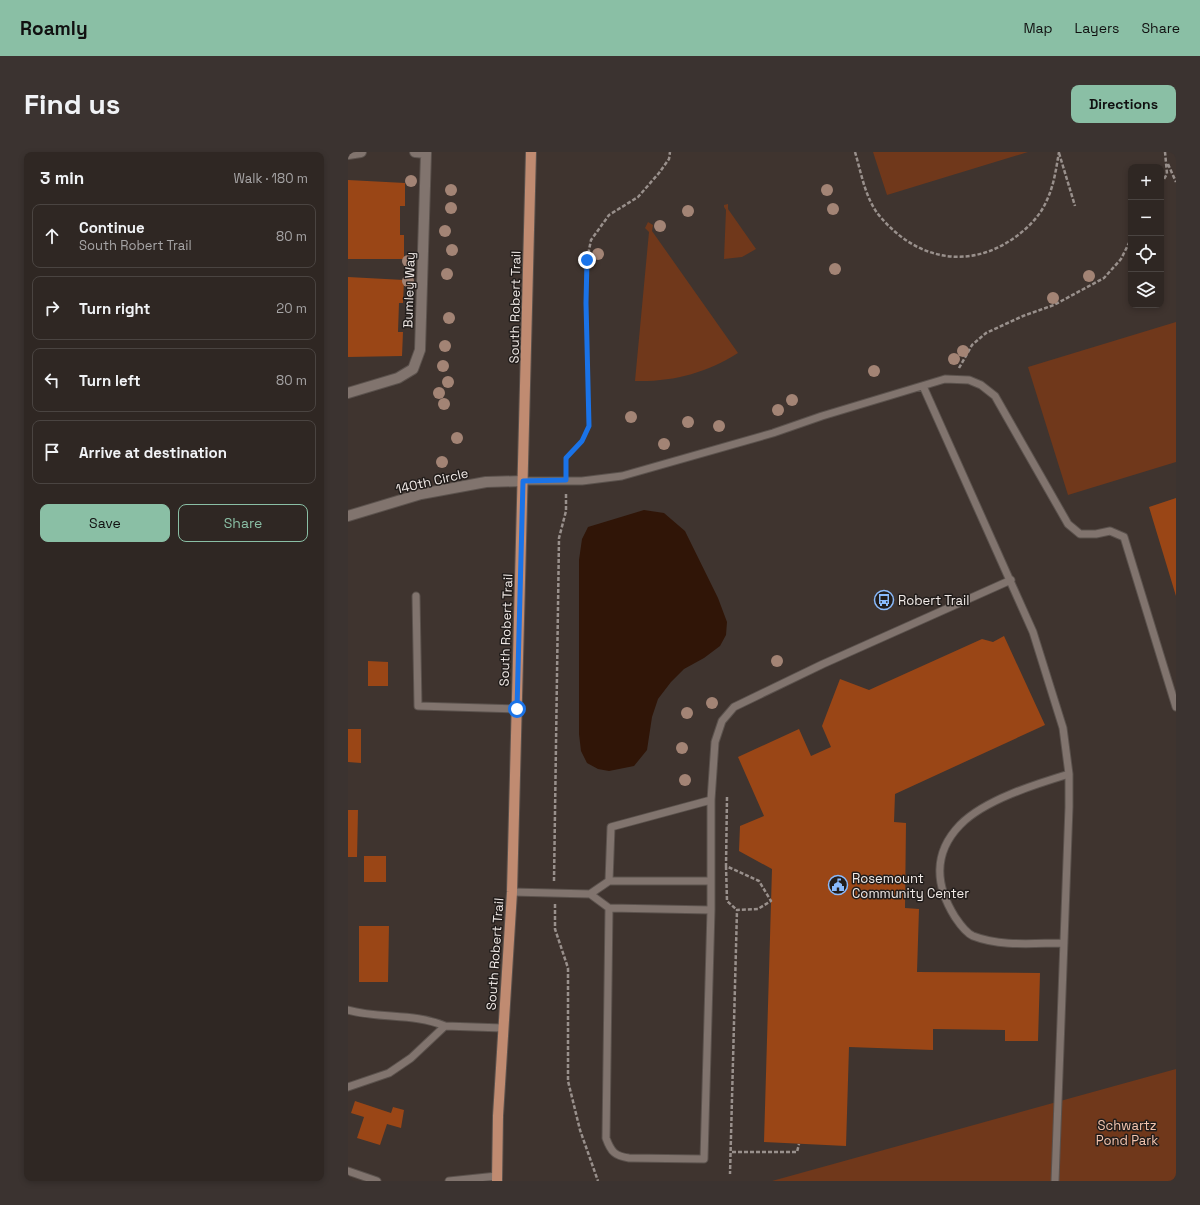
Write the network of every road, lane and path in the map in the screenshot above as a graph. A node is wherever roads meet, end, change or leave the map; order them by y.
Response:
1 (361, 152) edge
2 (414, 152) edge
3 (426, 152) edge
4 (531, 152) edge
5 (670, 152) edge
6 (854, 152) edge
7 (1059, 152) edge
8 (1165, 152) edge
9 (348, 154) edge
10 (1168, 164) junction
11 (1164, 179) edge
12 (1176, 182) edge
13 (1075, 206) dead end
14 (1128, 245) edge
15 (956, 378) junction
16 (923, 386) junction
17 (348, 392) edge
18 (566, 480) junction
19 (523, 481) junction
20 (348, 516) edge
21 (1011, 580) junction
22 (416, 596) dead end
23 (1176, 707) edge
24 (517, 709) junction
25 (1069, 774) junction
26 (727, 797) dead end
27 (711, 800) junction
28 (726, 866) junction
29 (609, 881) junction
30 (710, 882) junction
31 (512, 892) junction
32 (554, 893) junction
33 (590, 894) junction
34 (609, 908) junction
35 (711, 910) junction
36 (737, 910) junction
37 (1064, 943) junction
38 (348, 1010) edge
39 (445, 1026) junction
40 (503, 1028) junction
41 (348, 1087) edge
42 (799, 1144) dead end
43 (732, 1152) junction
44 (348, 1171) edge
45 (730, 1174) dead end
46 (497, 1179) edge
47 (377, 1181) edge
48 (449, 1181) edge
49 (598, 1181) edge
50 (1055, 1181) edge

1 - 9 street
2 - 3 street, Bumley Way
3 - 17 street, Bumley Way
4 - 19 main road, South Robert Trail
5 - 18 path
6 - 7 path
7 - 13 path
8 - 10 path
10 - 11 path
10 - 12 path
14 - 15 path
15 - 16 lane
15 - 23 lane
16 - 18 lane
16 - 21 lane
18 - 19 lane
18 - 32 path
19 - 20 street, 140th Circle
19 - 24 main road, South Robert Trail
21 - 25 lane
21 - 27 lane
22 - 24 lane
24 - 31 main road, South Robert Trail
25 - 37 lane
25 - 37 lane
26 - 28 path
27 - 29 lane
27 - 30 lane
28 - 36 path
28 - 36 path
29 - 30 lane
29 - 33 lane
30 - 35 lane
31 - 32 lane
31 - 40 main road, South Robert Trail
32 - 33 lane
32 - 49 path
33 - 34 lane
34 - 35 lane
34 - 35 lane
36 - 43 path
37 - 50 lane
38 - 39 lane
39 - 40 lane
39 - 41 lane
40 - 46 main road, South Robert Trail
42 - 43 path
43 - 45 path
44 - 47 lane
46 - 48 lane

